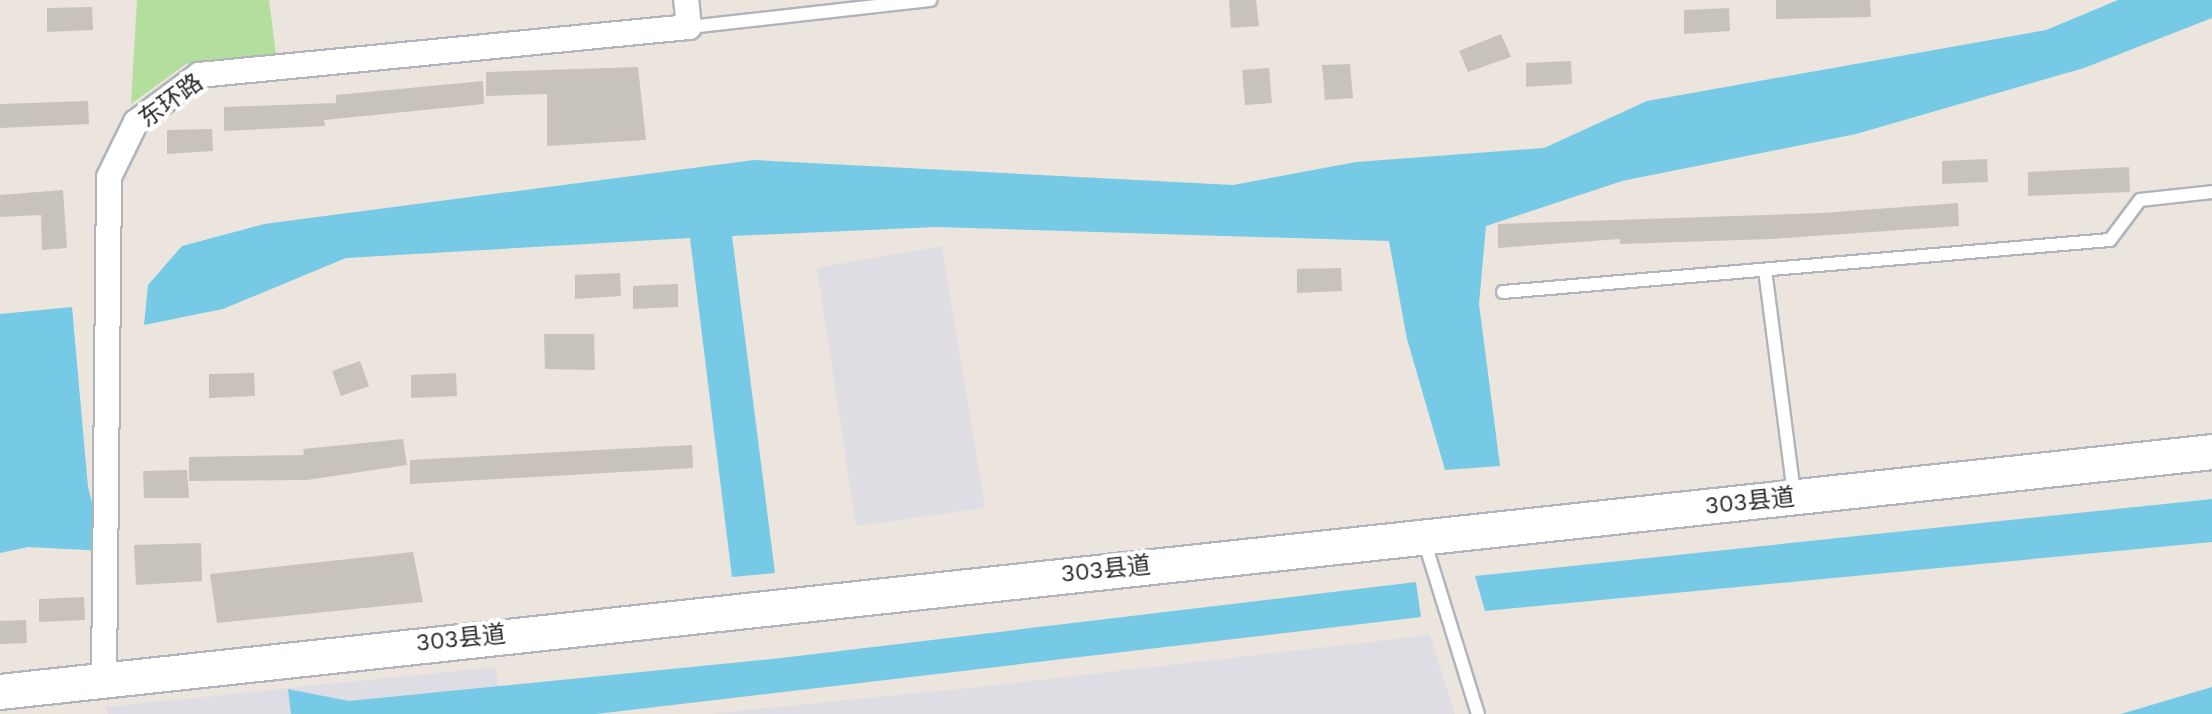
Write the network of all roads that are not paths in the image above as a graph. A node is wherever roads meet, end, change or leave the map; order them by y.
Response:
1 (686, 0) edge
2 (930, 0) edge
3 (689, 27) junction
4 (2212, 192) edge
5 (1765, 270) junction
6 (1503, 292) dead end
7 (2212, 452) edge
8 (1794, 497) junction
9 (1423, 536) junction
10 (104, 680) junction
11 (0, 692) edge
12 (1478, 714) edge

1 - 3 street
2 - 3 lane
3 - 10 street, 东环路
4 - 5 lane
5 - 6 lane
5 - 8 lane
7 - 8 main road, 303县道
8 - 9 main road, 303县道
9 - 10 main road, 303县道
9 - 12 lane
10 - 11 main road, 303县道

